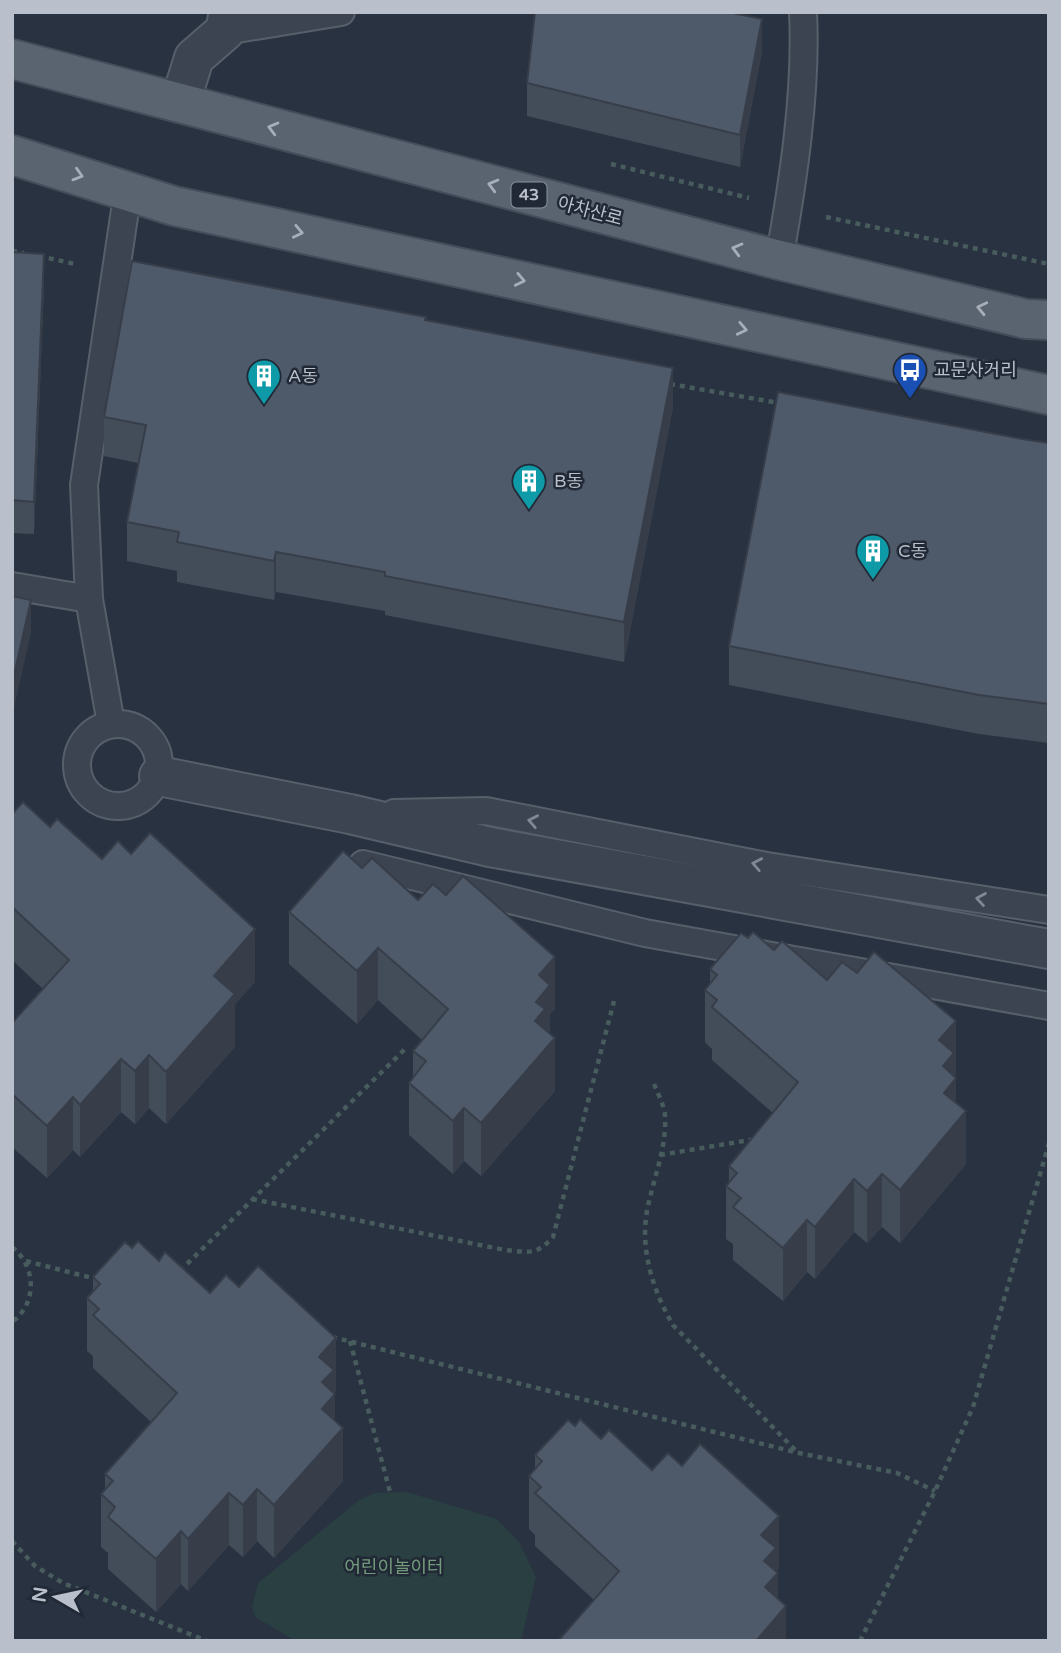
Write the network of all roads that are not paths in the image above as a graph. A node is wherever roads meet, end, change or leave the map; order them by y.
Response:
1 (341, 12) edge
2 (803, 12) edge
3 (227, 22) edge
4 (12, 59) edge
5 (180, 103) junction
6 (12, 155) edge
7 (128, 190) junction
8 (779, 260) junction
9 (1049, 320) edge
10 (1049, 395) edge
11 (12, 586) edge
12 (89, 600) junction
13 (111, 724) junction
14 (159, 776) junction
15 (349, 814) junction
16 (363, 864) edge
17 (1049, 910) edge
18 (1049, 949) edge
19 (1049, 1006) edge

1 - 3 lane
2 - 8 lane
3 - 5 street
4 - 5 main road, 아차산로 / 43
8 -> 5 main road, 아차산로 / 43
6 -> 7 main road
7 -> 10 main road
7 - 12 lane
9 -> 8 main road, 아차산로 / 43
11 - 12 lane
12 - 13 lane
13 - 14 lane
13 - 14 lane
14 - 15 street
17 -> 15 lane
15 - 18 street
16 - 19 lane

